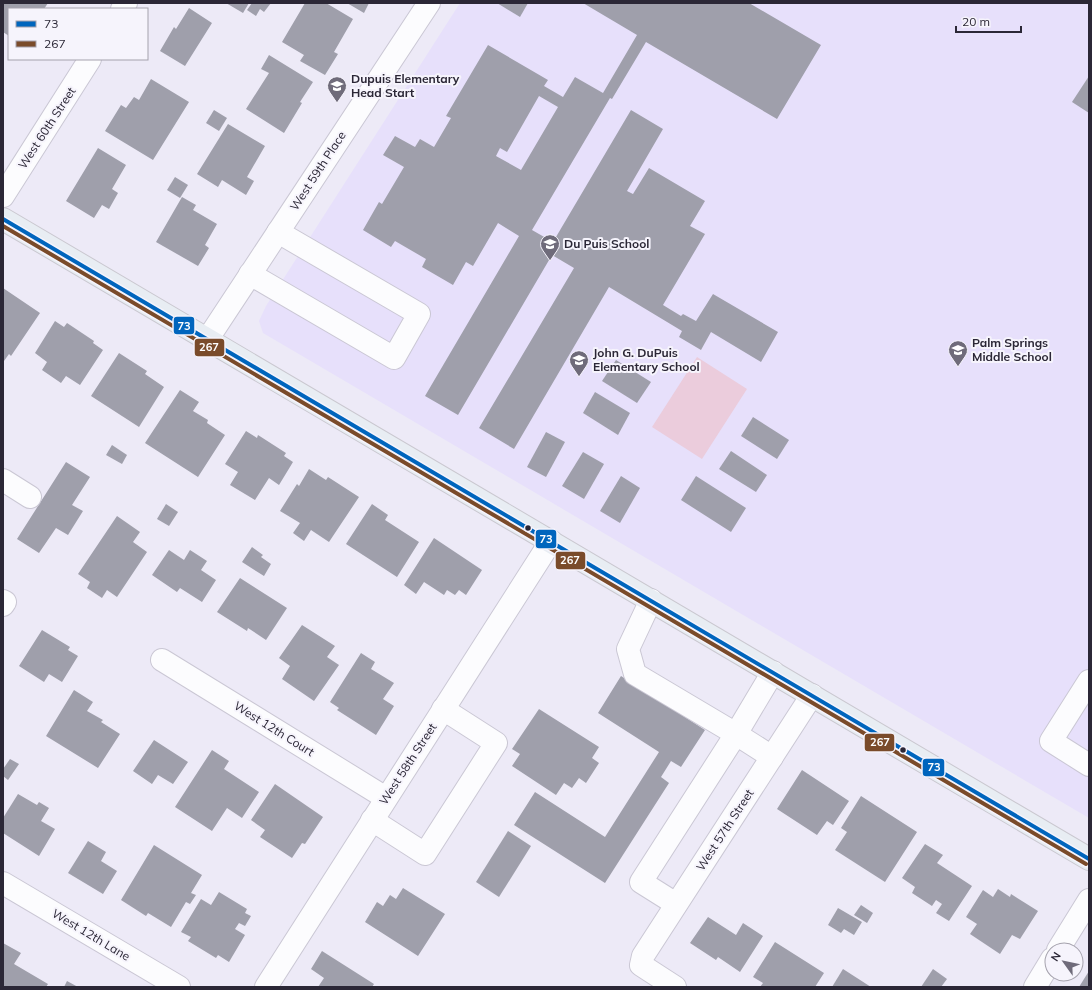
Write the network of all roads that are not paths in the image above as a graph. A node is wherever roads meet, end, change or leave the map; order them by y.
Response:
1 (429, 3) edge
2 (89, 60) edge
3 (3, 196) edge
4 (3, 218) edge
5 (278, 232) junction
6 (250, 274) junction
7 (207, 340) junction
8 (3, 480) edge
9 (30, 497) dead end
10 (551, 541) junction
11 (651, 600) junction
12 (3, 601) edge
13 (3, 606) edge
14 (162, 660) dead end
15 (773, 672) junction
16 (1089, 681) edge
17 (812, 695) junction
18 (443, 709) junction
19 (736, 734) junction
20 (772, 757) junction
21 (1089, 766) edge
22 (386, 798) junction
23 (372, 820) junction
24 (1089, 859) edge
25 (3, 883) edge
26 (1089, 900) edge
27 (676, 904) junction
28 (1063, 942) edge
29 (1044, 972) edge
30 (179, 987) edge
31 (266, 987) edge
32 (676, 987) edge
33 (1035, 987) edge

1 - 5 street, West 59th Place
2 - 3 street, West 60th Street
4 - 7 main road
5 - 6 street, West 59th Place
5 - 6 street
6 - 7 street, West 59th Place
7 - 10 main road
8 - 9 street
10 - 11 main road
10 - 18 street, West 58th Street
11 - 15 main road
11 - 19 street
12 - 13 street
14 - 22 street, West 12th Court
15 - 17 main road
15 - 19 street
16 - 21 street
17 - 20 street, West 57th Street
17 - 24 main road
18 - 22 street, West 58th Street
18 - 23 street
19 - 20 street
19 - 27 street
20 - 27 street, West 57th Street
22 - 23 street, West 58th Street
23 - 31 street, West 58th Street
25 - 30 street, West 12th Lane
26 - 28 street
27 - 32 street, West 57th Street
29 - 33 street

